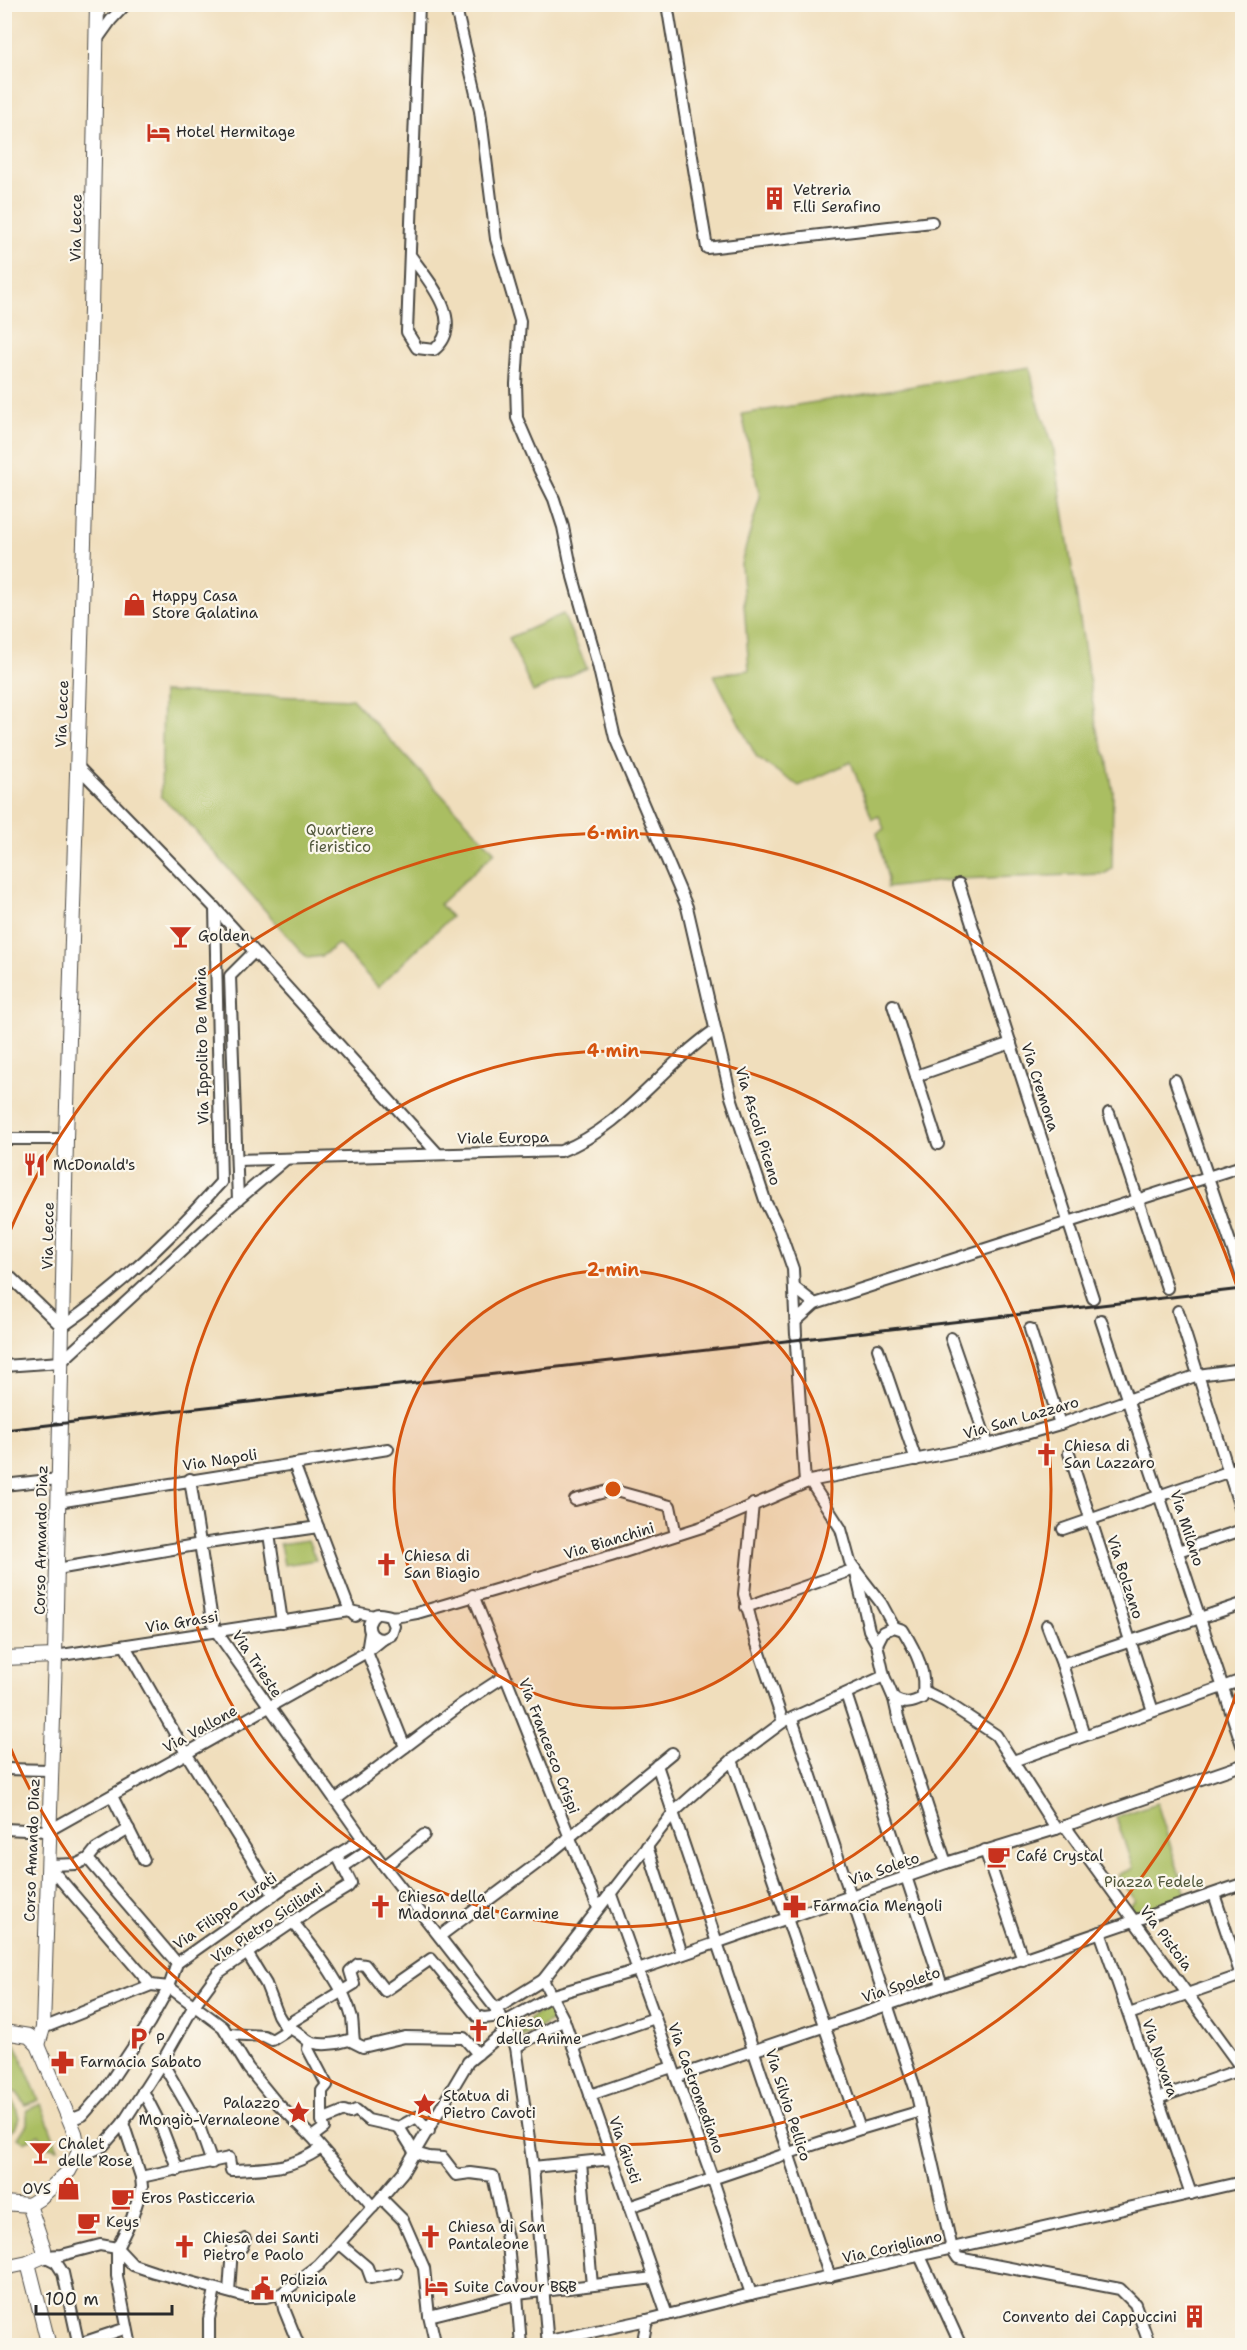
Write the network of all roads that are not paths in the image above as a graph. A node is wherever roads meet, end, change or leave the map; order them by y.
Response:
1 (97, 4) edge
2 (126, 4) edge
3 (419, 4) edge
4 (455, 4) edge
5 (667, 4) edge
6 (96, 41) junction
7 (932, 222) dead end
8 (410, 255) junction
9 (77, 766) junction
10 (958, 884) dead end
11 (215, 908) junction
12 (254, 952) junction
13 (215, 975) junction
14 (230, 976) junction
15 (893, 1005) dead end
16 (715, 1030) junction
17 (1011, 1043) junction
18 (916, 1076) junction
19 (1175, 1080) dead end
20 (1109, 1113) dead end
21 (4, 1139) edge
22 (66, 1139) junction
23 (938, 1144) dead end
24 (438, 1155) junction
25 (237, 1160) junction
26 (285, 1160) junction
27 (1242, 1166) edge
28 (1207, 1177) junction
29 (220, 1182) junction
30 (238, 1200) junction
31 (1137, 1201) junction
32 (1068, 1224) junction
33 (4, 1271) edge
34 (1242, 1277) edge
35 (795, 1288) junction
36 (1167, 1288) dead end
37 (1093, 1298) dead end
38 (815, 1304) junction
39 (88, 1309) junction
40 (1178, 1311) dead end
41 (1101, 1320) dead end
42 (796, 1321) junction
43 (103, 1325) junction
44 (62, 1327) junction
45 (1030, 1329) dead end
46 (951, 1338) dead end
47 (878, 1349) dead end
48 (61, 1362) junction
49 (4, 1366) edge
50 (1242, 1369) edge
51 (1198, 1375) junction
52 (1128, 1399) junction
53 (60, 1424) joint
54 (1060, 1424) junction
55 (988, 1445) junction
56 (388, 1449) dead end
57 (1069, 1453) dead end
58 (916, 1460) junction
59 (294, 1464) junction
60 (1242, 1467) edge
61 (1229, 1472) junction
62 (58, 1479) junction
63 (190, 1479) junction
64 (807, 1482) junction
65 (4, 1485) edge
66 (1160, 1494) junction
67 (575, 1500) dead end
68 (58, 1502) junction
69 (753, 1504) junction
70 (1242, 1514) edge
71 (1091, 1519) junction
72 (318, 1527) junction
73 (1063, 1529) dead end
74 (1242, 1530) edge
75 (269, 1534) junction
76 (676, 1535) junction
77 (201, 1544) junction
78 (1178, 1551) junction
79 (57, 1569) junction
80 (855, 1569) junction
81 (473, 1595) junction
82 (1242, 1604) edge
83 (746, 1606) junction
84 (350, 1611) junction
85 (417, 1613) junction
86 (374, 1616) junction
87 (390, 1617) junction
88 (1201, 1618) junction
89 (282, 1622) junction
90 (1047, 1625) dead end
91 (894, 1627) junction
92 (216, 1631) junction
93 (369, 1631) junction
94 (394, 1631) junction
95 (383, 1639) junction
96 (1130, 1641) junction
97 (878, 1644) junction
98 (125, 1646) junction
99 (367, 1652) junction
100 (55, 1656) junction
101 (4, 1658) edge
102 (1062, 1664) junction
103 (505, 1676) junction
104 (884, 1676) junction
105 (1242, 1680) edge
106 (1223, 1687) junction
107 (924, 1691) junction
108 (846, 1694) junction
109 (894, 1699) junction
110 (268, 1708) junction
111 (1153, 1711) junction
112 (787, 1720) junction
113 (1084, 1735) junction
114 (1242, 1745) edge
115 (405, 1747) junction
116 (186, 1753) junction
117 (672, 1753) dead end
118 (732, 1760) junction
119 (1013, 1761) junction
120 (657, 1765) junction
121 (1242, 1765) edge
122 (4, 1769) edge
123 (51, 1770) junction
124 (112, 1796) junction
125 (335, 1800) junction
126 (674, 1812) junction
127 (1060, 1827) junction
128 (4, 1829) edge
129 (129, 1829) junction
130 (48, 1831) junction
131 (424, 1835) dead end
132 (569, 1838) junction
133 (363, 1839) junction
134 (647, 1846) junction
135 (371, 1848) junction
136 (985, 1850) junction
137 (337, 1855) junction
138 (88, 1859) junction
139 (144, 1860) dead end
140 (946, 1863) junction
141 (48, 1864) junction
142 (385, 1866) junction
143 (343, 1867) junction
144 (906, 1877) junction
145 (1242, 1884) edge
146 (610, 1892) junction
147 (1214, 1894) junction
148 (274, 1895) junction
149 (850, 1896) junction
150 (598, 1908) junction
151 (788, 1917) junction
152 (293, 1922) junction
153 (1135, 1922) junction
154 (1100, 1932) junction
155 (440, 1936) junction
156 (717, 1942) junction
157 (247, 1953) junction
158 (682, 1954) junction
159 (1023, 1960) junction
160 (177, 1963) junction
161 (638, 1970) junction
162 (1242, 1977) edge
163 (543, 1980) junction
164 (151, 1984) junction
165 (942, 1986) junction
166 (169, 1987) junction
167 (341, 1992) junction
168 (1189, 1993) junction
169 (553, 1995) junction
170 (195, 2004) junction
171 (887, 2006) junction
172 (1129, 2014) junction
173 (655, 2018) junction
174 (502, 2019) junction
175 (564, 2020) junction
176 (825, 2025) junction
177 (43, 2028) junction
178 (286, 2028) junction
179 (4, 2032) edge
180 (229, 2034) junction
181 (354, 2041) junction
182 (310, 2042) junction
183 (38, 2044) junction
184 (573, 2046) junction
185 (516, 2047) junction
186 (754, 2050) junction
187 (478, 2054) junction
188 (162, 2062) junction
189 (1242, 2069) edge
190 (674, 2072) junction
191 (143, 2091) junction
192 (590, 2094) junction
193 (1158, 2098) junction
194 (921, 2111) junction
195 (70, 2120) junction
196 (322, 2120) junction
197 (123, 2123) junction
198 (399, 2127) junction
199 (860, 2129) junction
200 (429, 2131) junction
201 (312, 2137) junction
202 (320, 2149) junction
203 (79, 2152) junction
204 (415, 2153) junction
205 (788, 2154) junction
206 (612, 2159) junction
207 (212, 2163) junction
208 (581, 2163) junction
209 (533, 2167) junction
210 (178, 2170) junction
211 (713, 2180) junction
212 (141, 2182) junction
213 (1242, 2182) edge
214 (1191, 2194) junction
215 (381, 2198) junction
216 (4, 2204) edge
217 (29, 2205) junction
218 (373, 2207) junction
219 (629, 2207) junction
220 (245, 2239) dead end
221 (340, 2244) junction
222 (117, 2248) junction
223 (952, 2249) junction
224 (44, 2256) junction
225 (920, 2256) junction
226 (28, 2263) junction
227 (4, 2268) edge
228 (397, 2273) dead end
229 (830, 2277) junction
230 (654, 2278) junction
231 (592, 2285) junction
232 (215, 2289) junction
233 (545, 2290) junction
234 (229, 2292) junction
235 (281, 2294) junction
236 (517, 2294) junction
237 (751, 2294) junction
238 (667, 2315) junction
239 (429, 2316) junction
240 (647, 2320) junction
241 (127, 2328) junction
242 (549, 2343) edge
243 (79, 2345) edge
244 (49, 2346) edge
245 (131, 2346) edge
246 (209, 2346) edge
247 (299, 2346) edge
248 (436, 2346) edge
249 (521, 2346) edge
250 (642, 2346) edge
251 (961, 2346) edge
252 (1150, 2346) edge

1 - 6 main road, Via Lecce
2 - 6 street
3 - 8 street
4 - 16 street, Via Ascoli Piceno
5 - 7 street
6 - 9 main road, Via Lecce
8 - 8 street
9 - 11 street
9 - 22 main road, Via Lecce
10 - 17 street, Via Cremona
11 - 12 street
11 - 13 street, Via Ippolito De Maria
12 - 14 street, Via Ippolito De Maria
12 - 24 street
13 - 14 street
13 - 29 street, Via Ippolito De Maria
14 - 25 street, Via Ippolito De Maria
15 - 18 street
16 - 24 street, Viale Europa
16 - 35 street, Via Ascoli Piceno
17 - 18 street
17 - 32 street, Via Cremona
18 - 23 street
19 - 28 street
20 - 31 street
21 - 22 street
22 - 44 main road, Via Lecce
24 - 26 street, Viale Europa
25 - 26 street, Viale Europa
25 - 30 street, Via Ippolito De Maria
26 - 30 street
27 - 28 street
28 - 31 street
28 - 34 street
29 - 30 street
29 - 39 street
30 - 43 street
31 - 32 street
31 - 36 street
32 - 37 street, Via Cremona
32 - 38 street
33 - 44 street
35 - 38 street
35 - 42 street, Via Ascoli Piceno
38 - 42 street
39 - 43 street
39 - 44 street
40 - 51 street
41 - 52 street, Via Milano
42 - 64 street, Via Ascoli Piceno
43 - 48 street
44 - 48 main road, Via Lecce
45 - 54 street
46 - 55 street
47 - 58 street
48 - 49 street
48 - 53 main road, Via Lecce
50 - 51 street, Via San Lazzaro
51 - 52 street, Via San Lazzaro
51 - 61 street
52 - 54 street, Via San Lazzaro
52 - 66 street, Via Milano
53 - 62 main road, Corso Armando Diaz
54 - 55 street, Via San Lazzaro
55 - 58 street, Via San Lazzaro
56 - 59 street, Via Napoli
57 - 71 street, Via Bolzano
58 - 64 street, Via San Lazzaro
59 - 63 street, Via Napoli
59 - 72 street
60 - 61 street
61 - 66 street
61 - 70 street
62 - 65 street
62 - 68 main road, Corso Armando Diaz
63 - 68 street, Via Napoli
63 - 77 street, Via Trieste
64 - 69 street, Via Bianchini
64 - 80 street
66 - 71 street
66 - 78 street, Via Milano
67 - 76 street
68 - 79 main road, Corso Armando Diaz
69 - 76 street, Via Bianchini
69 - 83 street
71 - 73 street
71 - 96 street, Via Bolzano
72 - 75 street
72 - 84 street
74 - 78 street
75 - 77 street
75 - 89 street
76 - 81 street, Via Bianchini
77 - 79 street
77 - 92 street, Via Trieste
78 - 88 street, Via Milano
79 - 100 main road, Corso Armando Diaz
80 - 83 street
80 - 91 street
80 - 97 street
81 - 85 street, Via Bianchini
81 - 103 street, Via Francesco Crispi
82 - 88 street
83 - 112 street
84 - 86 street
84 - 89 street, Via Grassi
84 - 93 street
85 - 87 street
85 - 94 street
86 - 87 street
86 - 93 street
87 - 94 street
88 - 96 street
88 - 106 street, Via Milano
89 - 92 street, Via Grassi
90 - 102 street
91 - 97 street
91 - 107 street
92 - 98 street, Via Grassi
92 - 110 street, Via Trieste
93 - 95 street
93 - 99 street
94 - 95 street
95 - 99 street, Via Vallone
96 - 102 street
96 - 111 street, Via Bolzano
97 - 104 street
98 - 100 street, Via Grassi
98 - 116 street
99 - 110 street, Via Vallone
99 - 115 street
100 - 101 main road
100 - 123 main road, Corso Amando Diaz
102 - 113 street
103 - 115 street
103 - 132 street, Via Francesco Crispi
104 - 108 street
104 - 109 street
105 - 106 street
106 - 111 street
106 - 114 street, Via Milano
107 - 109 street
107 - 119 street, Via Pistoia
108 - 112 street
108 - 144 street
109 - 140 street
110 - 116 street, Via Vallone
110 - 125 street, Via Trieste
111 - 113 street
112 - 118 street
112 - 149 street
113 - 119 street
115 - 125 street
116 - 124 street, Via Vallone
116 - 148 street
117 - 120 street
118 - 126 street
118 - 151 street
119 - 127 street, Via Pistoia
120 - 126 street, Via Silvio Pellico
120 - 132 street
121 - 127 street, Via Soleto
122 - 123 street
123 - 130 main road, Corso Amando Diaz
124 - 129 street
124 - 130 street, Via Vallone
125 - 133 street, Via Trieste
126 - 134 street
126 - 156 street, Via Silvio Pellico
127 - 136 street, Via Soleto
127 - 153 street, Via Pistoia
128 - 130 street
129 - 138 street
129 - 139 street
130 - 141 main road, Corso Amando Diaz
131 - 142 street
132 - 150 street, Via Francesco Crispi
132 - 155 street
133 - 135 street, Via Trieste
133 - 137 street, Via Filippo Turati
134 - 146 street
134 - 158 street
135 - 142 street, Via Trieste
135 - 143 street
136 - 140 street, Via Soleto
136 - 159 street
137 - 143 street, Via Pietro Siciliani
137 - 148 street, Via Filippo Turati
138 - 141 street
138 - 160 street
140 - 144 street, Via Soleto
141 - 164 street
141 - 177 main road, Corso Amando Diaz
142 - 155 street, Via Trieste
143 - 152 street, Via Pietro Siciliani
144 - 149 street, Via Soleto
144 - 165 street
145 - 147 street, Via Spoleto
146 - 150 street
146 - 161 street, Via Castromediano
147 - 153 street, Via Spoleto
147 - 162 street
148 - 160 street, Via Filippo Turati
149 - 151 street, Via Soleto
149 - 171 street
150 - 163 street
151 - 156 street, Via Soleto
151 - 176 street
152 - 157 street, Via Pietro Siciliani
152 - 167 street
153 - 154 street, Via Spoleto
153 - 168 street, Via Pistoia
154 - 159 street, Via Spoleto
154 - 172 street, Via Novara
155 - 174 street, Via Trieste
156 - 158 street, Via Soleto
156 - 186 street, Via Silvio Pellico
157 - 170 street, Via Pietro Siciliani
157 - 178 street
158 - 161 street, Via Soleto
159 - 165 street, Via Spoleto
160 - 166 street, Via Filippo Turati
161 - 169 street, Via Soleto
161 - 173 street, Via Castromediano
162 - 168 street
163 - 169 street, Via Giusti
163 - 174 street
164 - 166 street
164 - 177 street
165 - 171 street, Via Spoleto
166 - 170 street
166 - 195 street, Via Filippo Turati
167 - 174 street
167 - 178 street
167 - 181 street
168 - 172 street
168 - 189 street, Via Pistoia
169 - 174 street, Via Soleto
169 - 175 street, Via Giusti
170 - 180 street
170 - 188 street, Via Pietro Siciliani
171 - 176 street, Via Spoleto
171 - 194 street
172 - 193 street, Via Novara
173 - 184 street
173 - 190 street, Via Castromediano
174 - 185 street, Via Trieste
174 - 187 street
175 - 184 street, Via Giusti
175 - 185 street
176 - 186 street, Via Spoleto
176 - 199 street
177 - 183 main road, Corso Amando Diaz
178 - 180 street
178 - 182 street
179 - 183 main road
180 - 201 street
181 - 182 street
181 - 187 street
182 - 196 street
183 - 195 main road
184 - 192 street, Via Giusti
185 - 209 street, Via Trieste
186 - 190 street, Via Spoleto
186 - 205 street, Via Silvio Pellico
187 - 200 street
188 - 191 street, Via Pietro Siciliani
188 - 207 street
189 - 193 street
190 - 192 street, Via Spoleto
190 - 211 street, Via Castromediano
191 - 197 street, Via Pietro Siciliani
191 - 210 street
192 - 206 street, Via Giusti
193 - 214 street, Via Novara
194 - 199 street
194 - 223 street
195 - 203 main road
196 - 198 street
196 - 201 street
197 - 203 street, Via Pietro Siciliani
197 - 212 street
198 - 200 street
198 - 204 street
199 - 205 street
200 - 204 street
201 - 202 street
202 - 207 street
202 - 218 street
203 - 217 main road
204 - 215 street
204 - 236 street
205 - 211 street
205 - 229 street, Via Silvio Pellico
206 - 208 street
206 - 219 street, Via Giusti
207 - 210 street
208 - 209 street
208 - 231 street
209 - 233 street, Via Trieste
210 - 212 street
211 - 219 street
211 - 237 street, Via Castromediano
212 - 222 street
213 - 214 street, Via Corigliano
214 - 223 street, Via Corigliano
215 - 218 street
215 - 239 street
216 - 217 main road
217 - 224 main road
218 - 221 street
219 - 230 street, Via Giusti
220 - 234 street
221 - 228 street
221 - 235 street
222 - 224 street
222 - 232 street
222 - 241 street
223 - 225 street, Via Corigliano
223 - 252 street
224 - 226 main road
224 - 243 street
225 - 229 street, Via Corigliano
225 - 251 street
226 - 227 main road
226 - 244 main road
229 - 237 street, Via Corigliano
230 - 231 street
230 - 238 street, Via Giusti
231 - 233 street
232 - 234 street
232 - 246 street
233 - 236 street
233 - 242 street, Via Trieste
234 - 235 street
235 - 247 street
236 - 239 street
236 - 249 street
237 - 238 street, Via Corigliano
238 - 240 street, Via Corigliano
239 - 248 street
240 - 242 street, Via Corigliano
240 - 250 street
241 - 243 street
241 - 245 street

